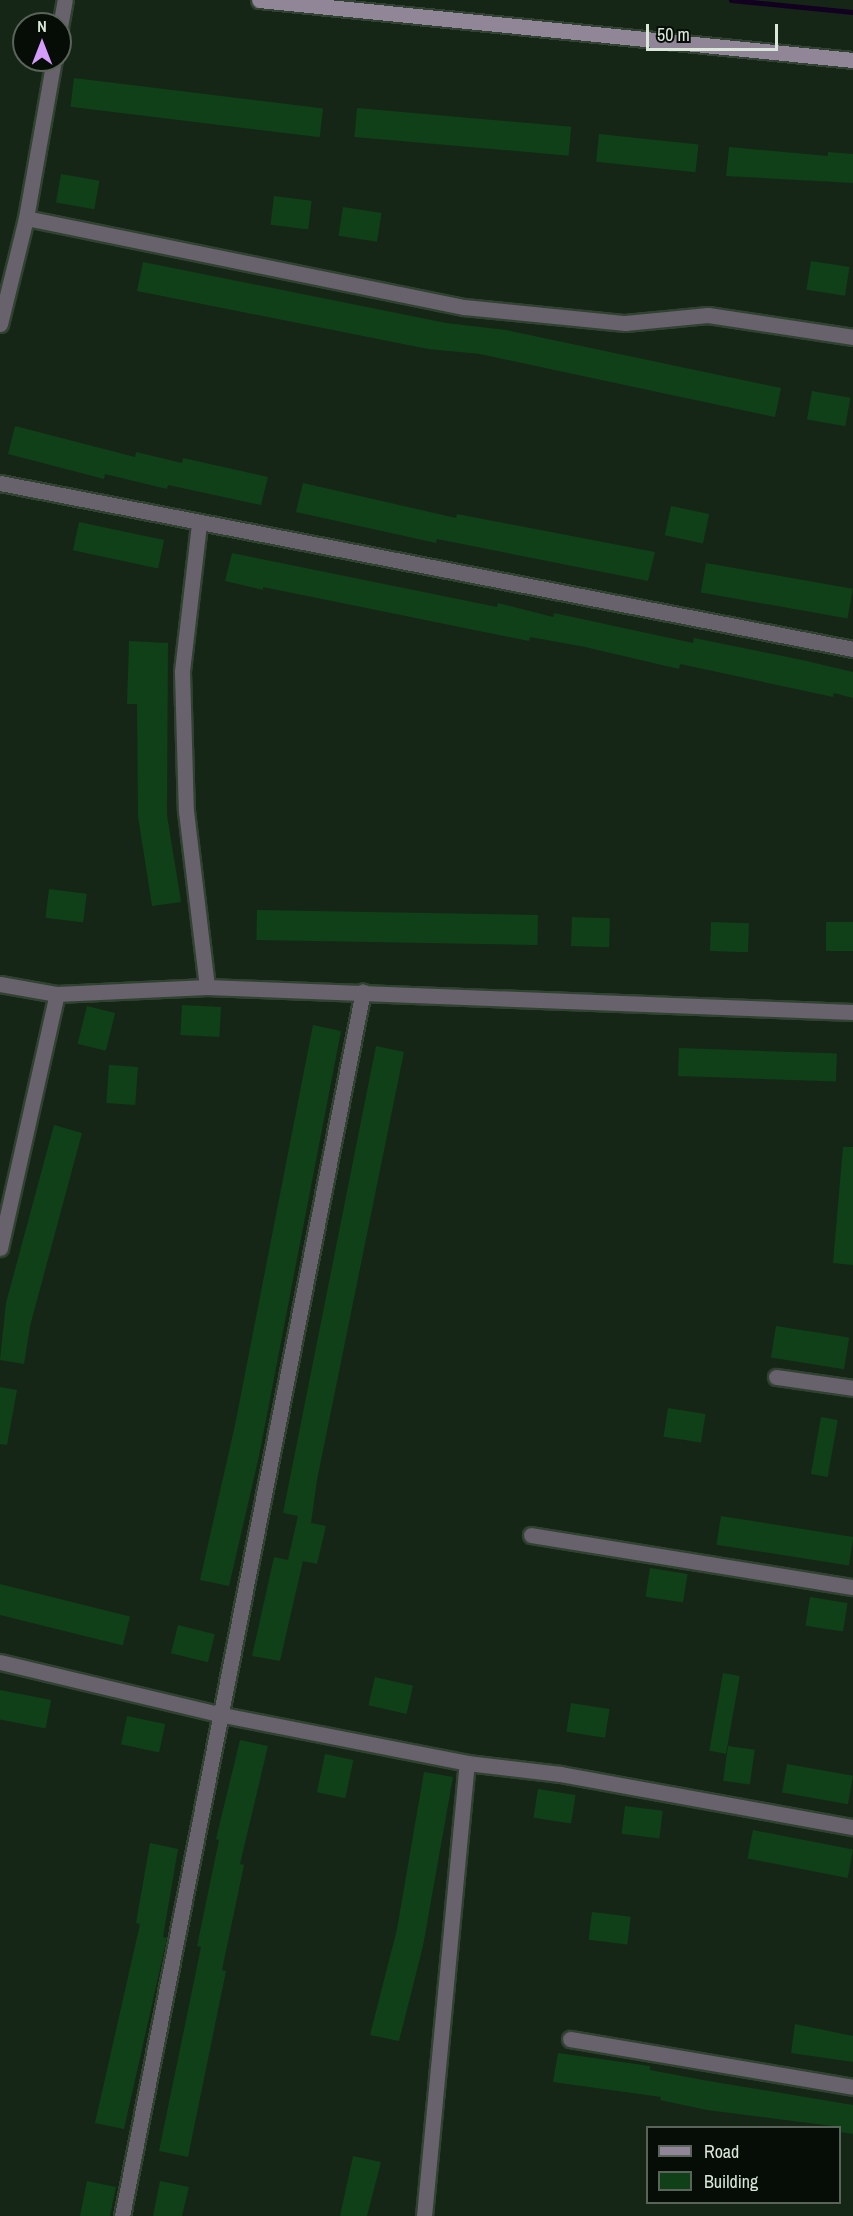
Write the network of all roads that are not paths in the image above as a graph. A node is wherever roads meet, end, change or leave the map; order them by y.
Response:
1 (259, 0) edge
2 (853, 60) edge
3 (52, 72) edge
4 (26, 218) junction
5 (0, 324) edge
6 (853, 337) edge
7 (0, 483) edge
8 (199, 524) junction
9 (853, 649) edge
10 (0, 984) edge
11 (207, 987) junction
12 (363, 991) junction
13 (57, 994) junction
14 (853, 1012) edge
15 (0, 1248) edge
16 (776, 1377) dead end
17 (853, 1388) edge
18 (531, 1536) dead end
19 (853, 1587) edge
20 (0, 1662) edge
21 (223, 1715) junction
22 (467, 1763) junction
23 (853, 1827) edge
24 (570, 2039) dead end
25 (853, 2087) edge
26 (122, 2216) edge
27 (424, 2216) edge

1 - 2 street
3 - 4 street
4 - 5 street
4 - 6 street
7 - 8 street
8 - 9 street
8 - 11 street
10 - 13 street
11 - 12 street
11 - 13 street
12 - 14 street
12 - 21 street
13 - 15 street
16 - 17 street
18 - 19 street
20 - 21 street
21 - 22 street
21 - 26 street
22 - 23 street
22 - 27 street
24 - 25 street

